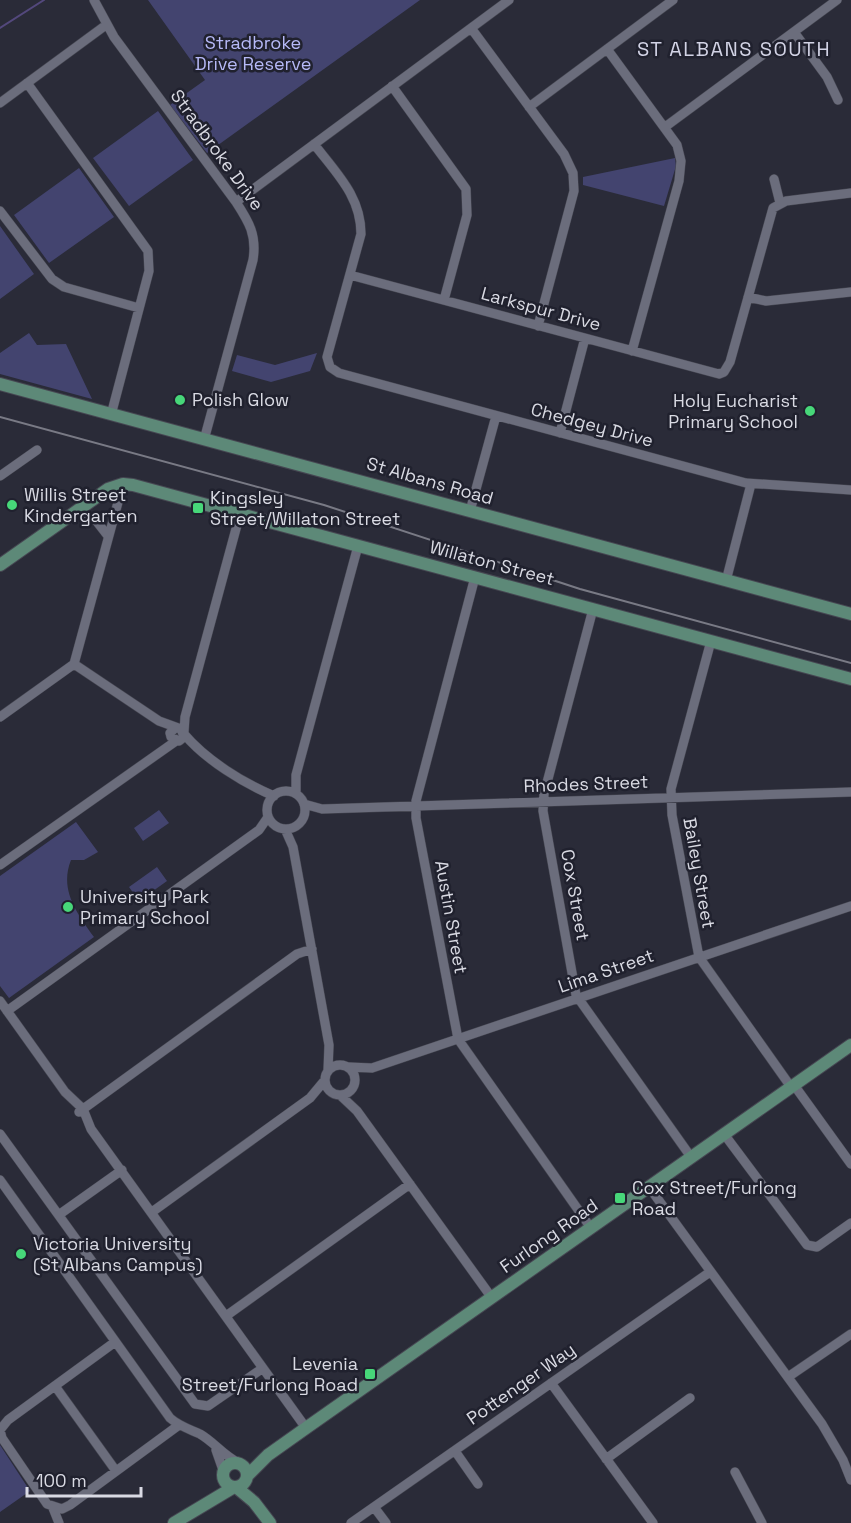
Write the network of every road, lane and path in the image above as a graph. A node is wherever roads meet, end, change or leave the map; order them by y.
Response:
1 (94, 0) edge
2 (509, 0) edge
3 (673, 0) edge
4 (837, 0) edge
5 (106, 25) junction
6 (471, 28) junction
7 (794, 32) junction
8 (607, 49) junction
9 (27, 83) junction
10 (393, 86) junction
11 (838, 100) dead end
12 (0, 102) edge
13 (529, 107) junction
14 (665, 127) junction
15 (314, 144) junction
16 (774, 179) dead end
17 (851, 194) edge
18 (236, 202) junction
19 (780, 203) junction
20 (0, 212) edge
21 (350, 275) junction
22 (851, 292) edge
23 (748, 297) junction
24 (444, 300) junction
25 (139, 308) junction
26 (538, 326) junction
27 (585, 338) junction
28 (632, 351) junction
29 (0, 384) edge
30 (111, 415) junction
31 (496, 416) junction
32 (560, 433) junction
33 (204, 440) junction
34 (37, 450) dead end
35 (0, 476) edge
36 (123, 484) junction
37 (751, 484) junction
38 (851, 490) edge
39 (76, 512) junction
40 (470, 512) junction
41 (240, 514) junction
42 (108, 536) junction
43 (358, 546) junction
44 (0, 566) edge
45 (475, 577) junction
46 (726, 580) junction
47 (593, 609) junction
48 (851, 614) edge
49 (711, 641) junction
50 (74, 664) junction
51 (851, 679) edge
52 (0, 717) edge
53 (177, 734) junction
54 (296, 775) junction
55 (286, 791) junction
56 (851, 792) edge
57 (296, 794) junction
58 (670, 799) junction
59 (271, 800) junction
60 (542, 801) junction
61 (304, 804) junction
62 (415, 806) junction
63 (322, 809) junction
64 (304, 816) junction
65 (271, 821) junction
66 (296, 826) junction
67 (285, 829) junction
68 (293, 847) junction
69 (0, 865) edge
70 (851, 906) edge
71 (312, 949) junction
72 (699, 957) junction
73 (578, 999) junction
74 (0, 1001) edge
75 (7, 1011) junction
76 (458, 1039) junction
77 (329, 1045) junction
78 (851, 1045) edge
79 (346, 1066) junction
80 (372, 1068) junction
81 (326, 1075) junction
82 (792, 1086) junction
83 (354, 1087) junction
84 (337, 1094) junction
85 (310, 1098) junction
86 (81, 1110) junction
87 (357, 1111) junction
88 (0, 1134) edge
89 (724, 1134) junction
90 (691, 1157) junction
91 (851, 1164) edge
92 (122, 1170) junction
93 (0, 1180) edge
94 (410, 1184) junction
95 (650, 1187) junction
96 (152, 1212) junction
97 (62, 1213) junction
98 (851, 1223) edge
99 (591, 1228) junction
100 (710, 1272) junction
101 (492, 1298) junction
102 (226, 1316) junction
103 (851, 1334) edge
104 (115, 1342) junction
105 (263, 1368) junction
106 (788, 1377) junction
107 (551, 1383) junction
108 (55, 1386) junction
109 (690, 1398) dead end
110 (179, 1425) junction
111 (306, 1428) junction
112 (210, 1442) junction
113 (455, 1451) junction
114 (268, 1455) junction
115 (847, 1457) edge
116 (606, 1459) junction
117 (239, 1463) junction
118 (116, 1471) junction
119 (735, 1472) dead end
120 (223, 1474) junction
121 (247, 1477) junction
122 (851, 1480) edge
123 (478, 1484) dead end
124 (235, 1487) junction
125 (254, 1502) junction
126 (374, 1507) junction
127 (53, 1508) junction
128 (197, 1508) junction
129 (59, 1523) edge
130 (174, 1523) edge
131 (270, 1523) edge
132 (351, 1523) edge
133 (386, 1523) edge
134 (652, 1523) edge
135 (762, 1523) edge

1 - 5 street, Stradbroke Drive
2 - 6 street
3 - 8 street
4 - 7 street
5 - 9 street
5 - 18 street, Stradbroke Drive
6 - 10 street
6 - 13 street
7 - 11 street
7 - 14 street
8 - 13 street
8 - 14 street
9 - 12 street
9 - 25 street
10 - 15 street
10 - 24 street
13 - 26 street
14 - 28 street
15 - 18 street
15 - 21 street
16 - 19 street
17 - 19 street
18 - 33 street, Stradbroke Drive
19 - 23 street
20 - 25 street
21 - 24 street, Larkspur Drive
21 - 31 street, Chedgey Drive
22 - 23 street
23 - 28 street, Larkspur Drive
24 - 26 street, Larkspur Drive
25 - 30 street
26 - 27 street, Larkspur Drive
27 - 28 street, Larkspur Drive
27 - 32 street
29 - 30 main road, St Albans Road
30 - 33 main road, St Albans Road
31 - 32 street, Chedgey Drive
31 - 40 street
32 - 37 street, Chedgey Drive
33 - 40 main road, St Albans Road
34 - 35 street
36 - 39 main road
36 - 41 main road, Willaton Street
36 - 42 street
37 - 38 street, Chedgey Drive
37 - 46 street
39 - 42 street
39 - 44 main road
40 - 46 main road, St Albans Road
41 - 43 main road, Willaton Street
41 - 53 street
42 - 50 street
43 - 45 main road, Willaton Street
43 - 54 street
45 - 47 main road, Willaton Street
45 - 62 street, Austin Street
46 - 48 main road, St Albans Road
47 - 49 main road, Willaton Street
47 - 60 street, Cox Street
49 - 51 main road, Willaton Street
49 - 58 street, Bailey Street
50 - 52 street
50 - 53 street
53 - 59 street
53 - 69 street
54 - 55 street
54 - 57 street
55 - 57 street
55 - 59 street
56 - 58 street, Rhodes Street
57 - 61 street
58 - 60 street, Rhodes Street
58 - 72 street, Bailey Street
59 - 65 street
60 - 62 street, Rhodes Street
60 - 73 street, Cox Street
61 - 63 street, Rhodes Street
61 - 64 street
62 - 63 street, Rhodes Street
62 - 76 street, Austin Street
63 - 64 street, Rhodes Street
64 - 66 street
65 - 67 street
65 - 75 street
66 - 67 street
66 - 68 street
67 - 68 street
68 - 71 street
70 - 72 street, Lima Street
71 - 77 street
71 - 86 street
72 - 73 street, Lima Street
72 - 82 street, Bailey Street
73 - 76 street, Lima Street
73 - 90 street, Cox Street
74 - 75 street
75 - 86 street
76 - 80 street, Lima Street
76 - 99 street, Austin Street
77 - 79 street
77 - 81 street
78 - 82 main road, Furlong Road
79 - 80 street, Lima Street
79 - 81 street
79 - 83 street
80 - 83 street, Lima Street
81 - 84 street
81 - 85 street
82 - 89 main road, Furlong Road
82 - 91 street, Bailey Street
83 - 84 street
83 - 87 street
84 - 85 street
84 - 87 street
85 - 96 street
86 - 92 street
87 - 94 street
88 - 97 street
89 - 90 main road, Furlong Road
89 - 98 street
90 - 95 main road, Furlong Road
92 - 96 street
92 - 97 street
93 - 104 street
94 - 101 street
94 - 102 street
95 - 99 main road, Furlong Road
95 - 100 street
96 - 102 street
97 - 105 street
99 - 101 main road, Furlong Road
100 - 106 street
100 - 107 street, Pottenger Way
101 - 111 main road, Furlong Road
102 - 105 street
103 - 106 street
104 - 108 street
104 - 110 street
105 - 111 street
106 - 115 street
107 - 113 street, Pottenger Way
107 - 116 street
108 - 118 street
108 - 127 street
109 - 116 street
110 - 112 street
110 - 118 street
111 - 114 main road, Furlong Road
112 - 117 street
112 - 120 street
113 - 123 street
113 - 126 street, Pottenger Way
114 - 117 main road, Furlong Road
114 - 121 main road, Furlong Road
115 - 122 street
116 - 134 street
117 - 120 main road
117 - 121 main road
118 - 127 street
119 - 135 street
120 - 124 main road
120 - 128 main road
121 - 124 main road
121 - 125 main road
124 - 125 main road
124 - 128 main road
125 - 131 main road
126 - 132 street, Pottenger Way
126 - 133 street
127 - 129 street
128 - 130 main road

